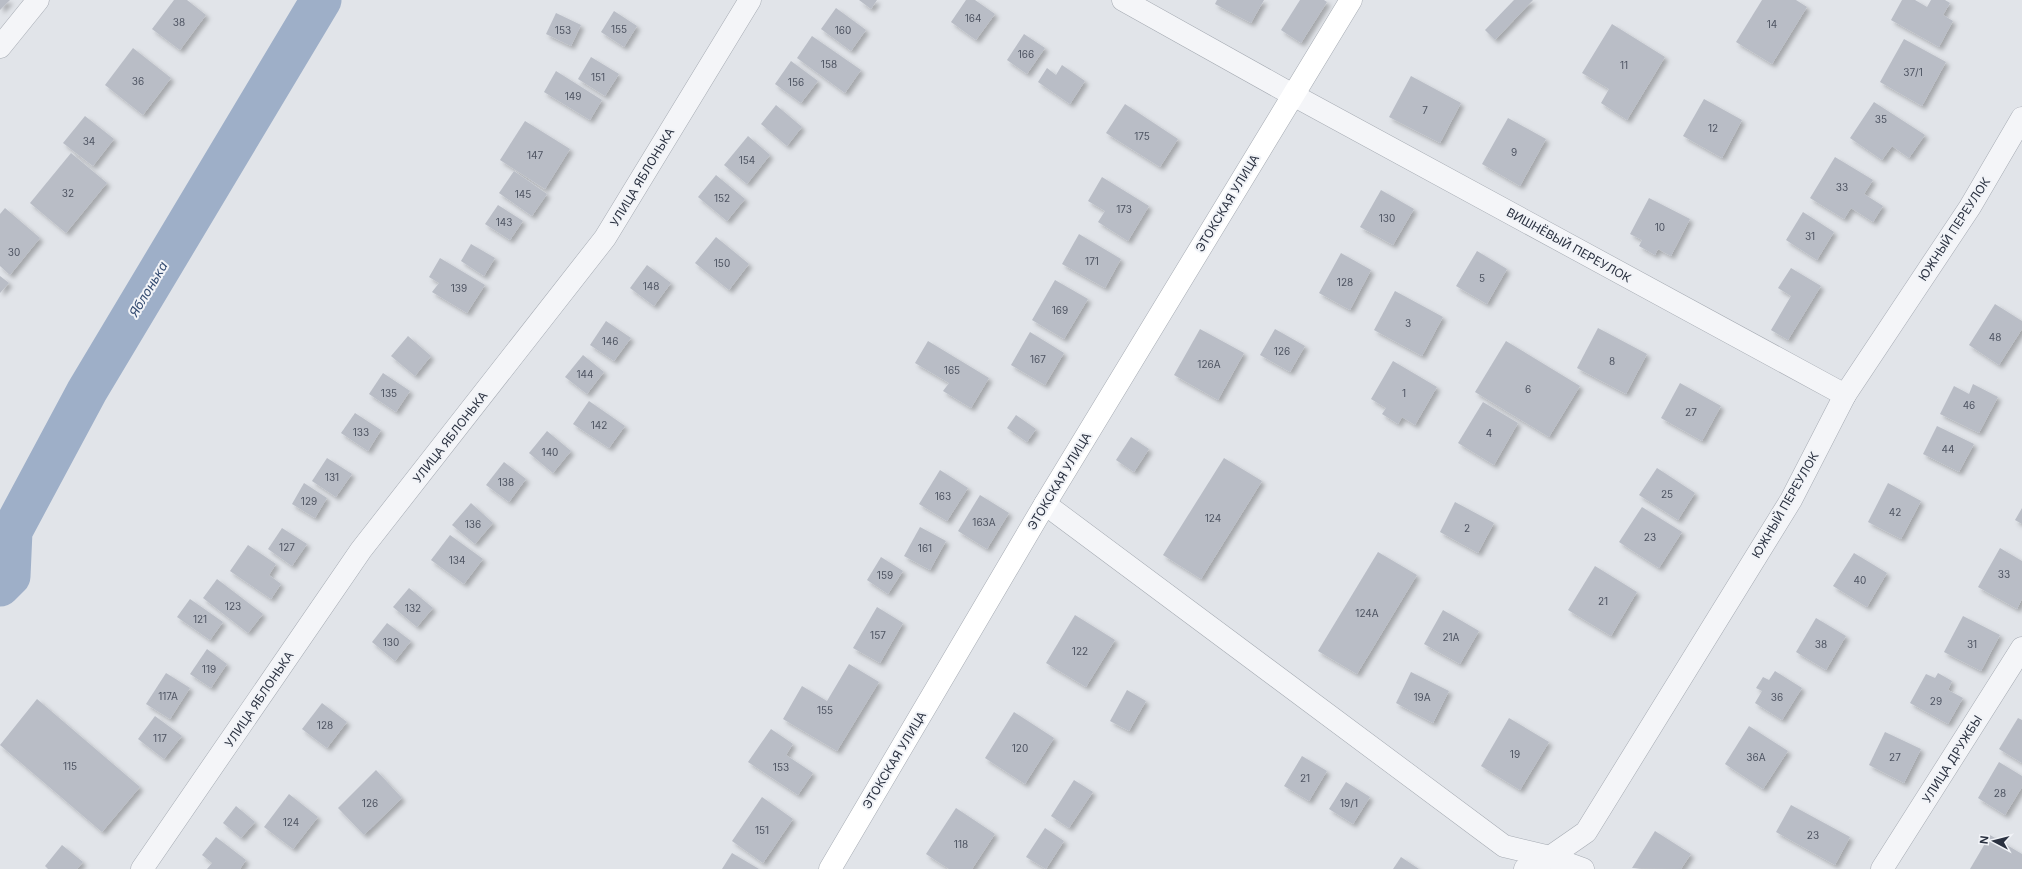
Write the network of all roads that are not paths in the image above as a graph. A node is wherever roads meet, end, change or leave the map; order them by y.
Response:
1 (38, 0) edge
2 (750, 0) edge
3 (1123, 0) edge
4 (1351, 0) edge
5 (0, 47) edge
6 (1293, 95) junction
7 (2022, 118) edge
8 (1845, 395) junction
9 (1045, 504) junction
10 (2022, 648) edge
11 (1550, 857) junction
12 (146, 868) edge
13 (830, 869) edge
14 (1525, 869) edge
15 (1583, 869) edge
16 (1882, 869) edge

1 - 5 street
2 - 12 street, УЛИЦА ЯБЛОНЬКА
3 - 6 street
4 - 6 main road, ЭТОКСКАЯ УЛИЦА
6 - 8 street, ВИШНЁВЫЙ ПЕРЕУЛОК
6 - 9 main road, ЭТОКСКАЯ УЛИЦА
7 - 8 street, ЮЖНЫЙ ПЕРЕУЛОК
8 - 11 street, ЮЖНЫЙ ПЕРЕУЛОК
9 - 11 street
9 - 13 main road, ЭТОКСКАЯ УЛИЦА
10 - 16 street, УЛИЦА ДРУЖБЫ
11 - 14 street, ЮЖНЫЙ ПЕРЕУЛОК
11 - 15 street

